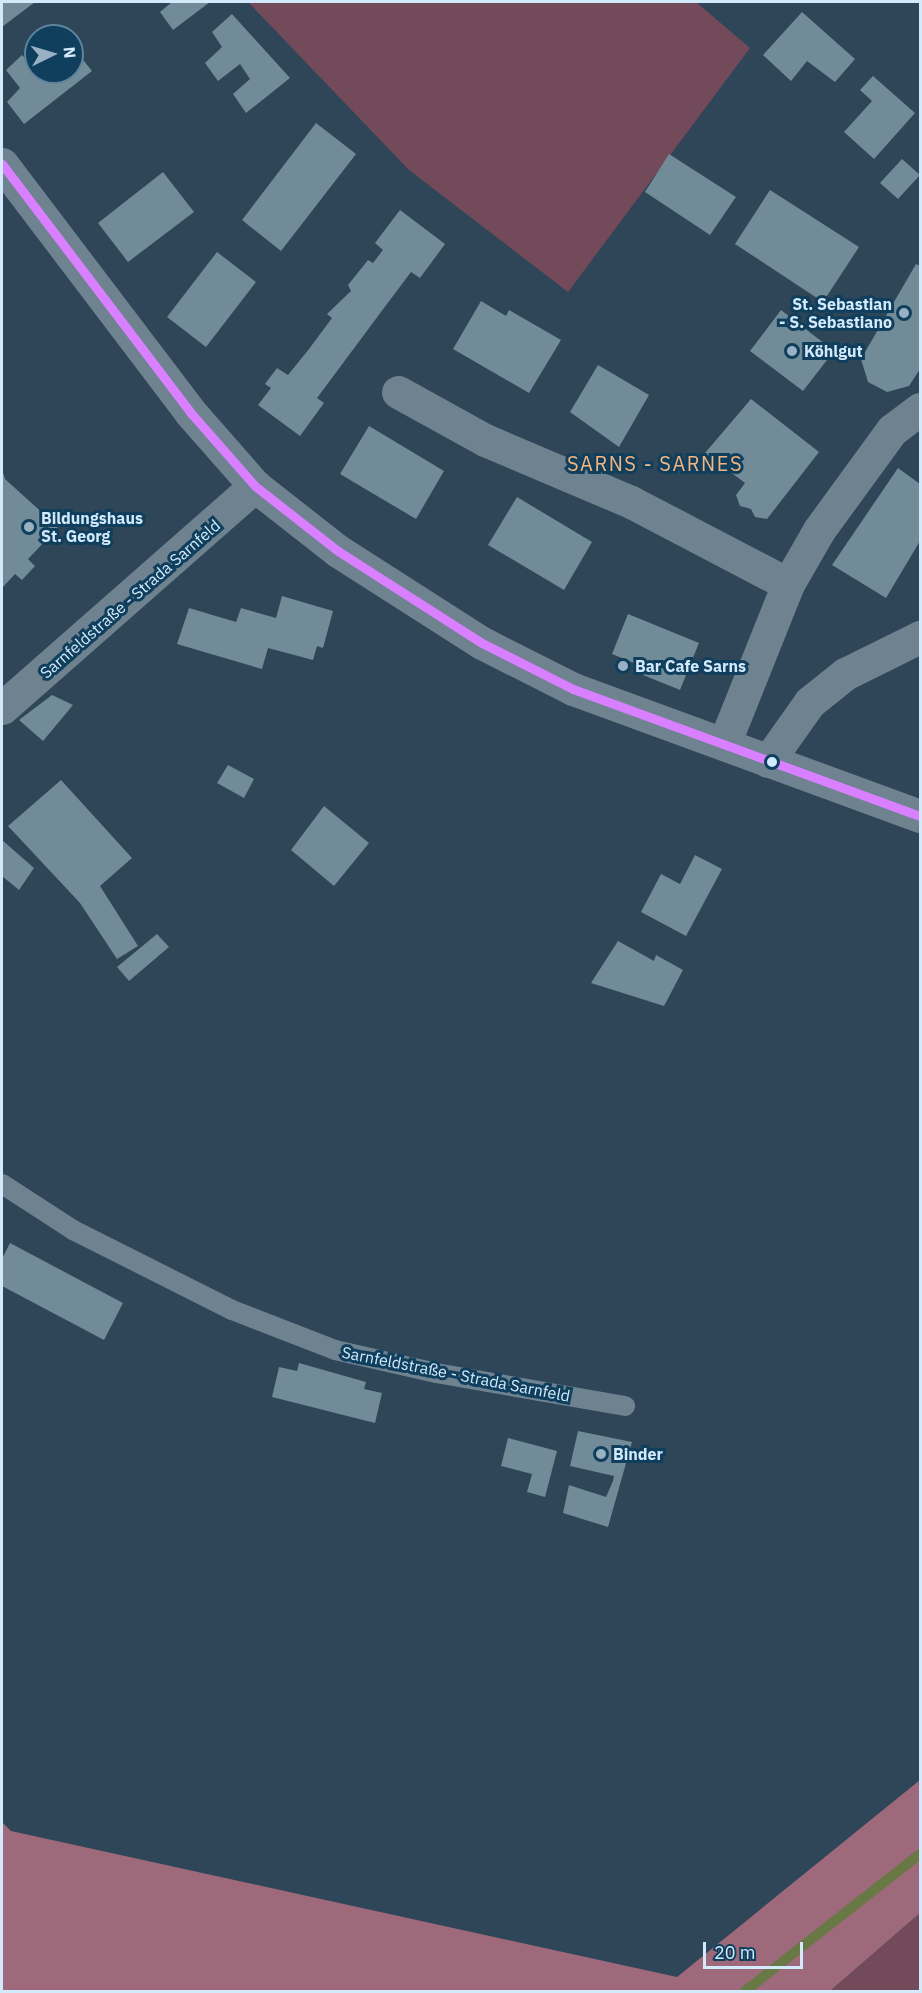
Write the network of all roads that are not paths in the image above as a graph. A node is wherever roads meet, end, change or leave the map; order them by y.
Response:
1 (2, 164) edge
2 (398, 392) dead end
3 (921, 409) edge
4 (255, 486) junction
5 (788, 584) junction
6 (921, 637) edge
7 (2, 708) edge
8 (724, 744) junction
9 (768, 761) junction
10 (921, 816) edge
11 (2, 1184) edge
12 (625, 1406) dead end

1 - 4 street
2 - 5 street
3 - 5 street
4 - 7 street, Sarnfeldstraße - Strada Sarnfeld
4 - 8 street
5 - 8 street
6 - 9 street
8 - 9 street
9 - 10 street
11 - 12 lane, Sarnfeldstraße - Strada Sarnfeld

